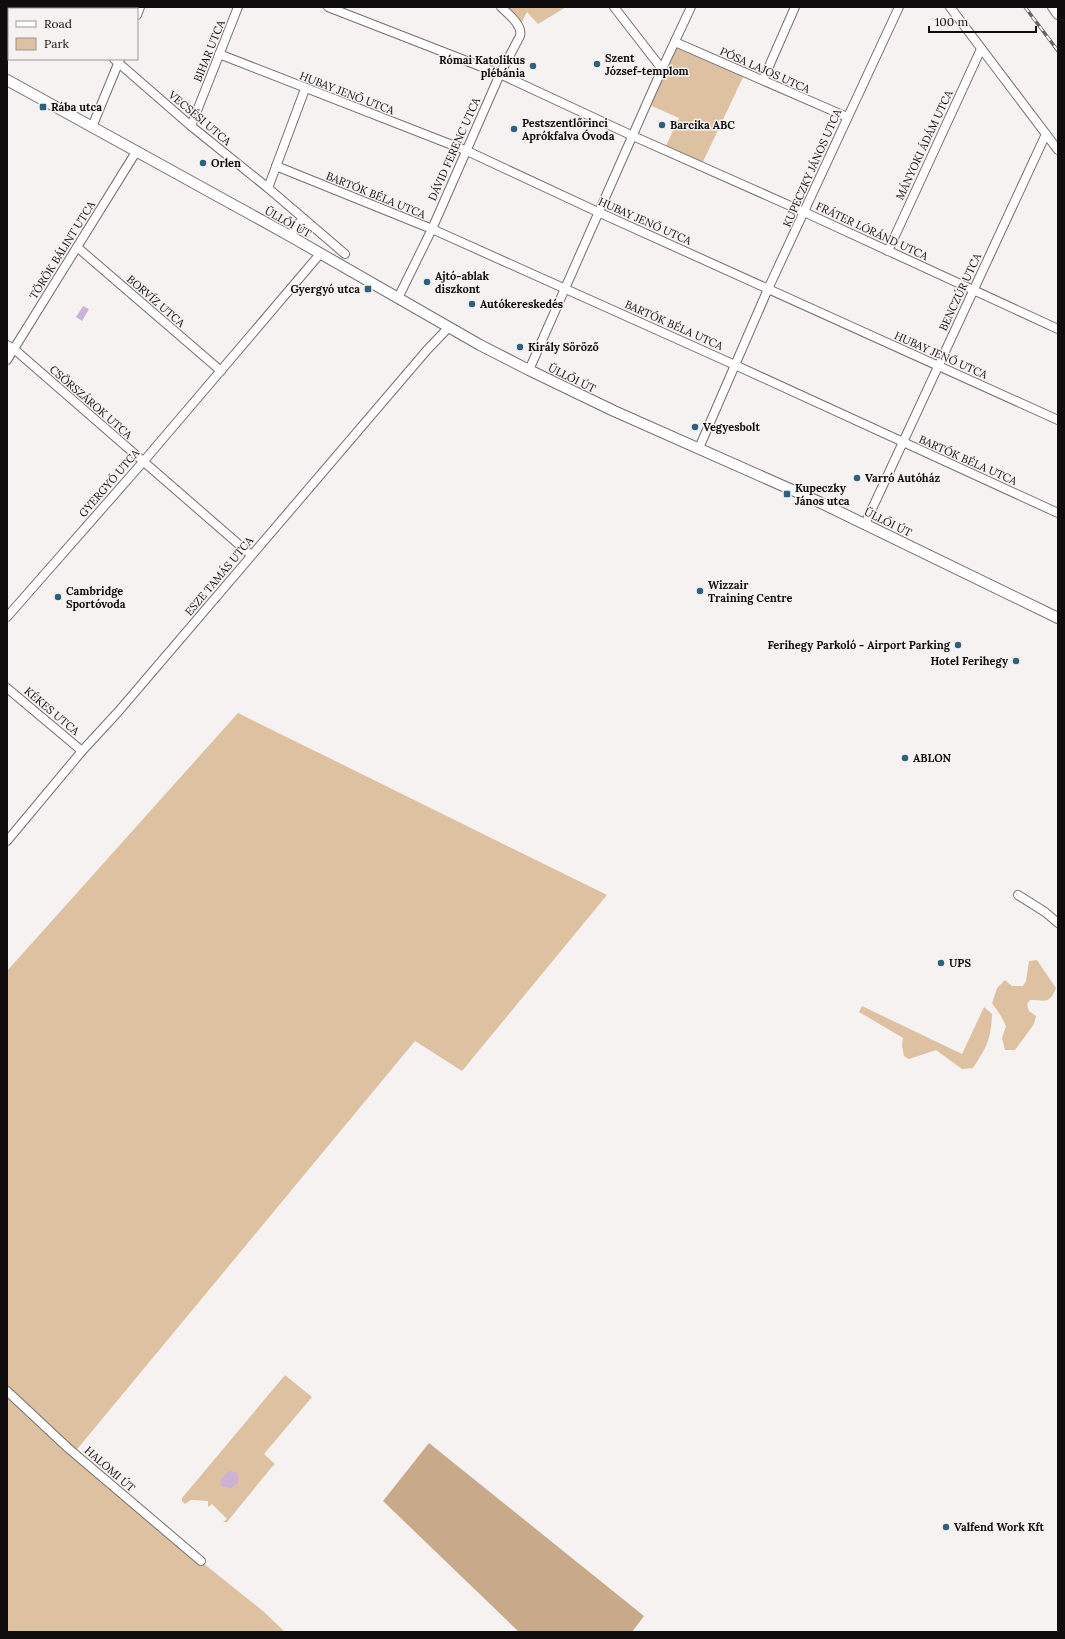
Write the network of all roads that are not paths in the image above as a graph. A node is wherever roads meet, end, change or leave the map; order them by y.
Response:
1 (238, 7) edge
2 (328, 7) edge
3 (501, 7) edge
4 (614, 7) edge
5 (691, 7) edge
6 (795, 7) edge
7 (899, 7) edge
8 (950, 7) edge
9 (1053, 7) edge
10 (1058, 14) edge
11 (675, 42) junction
12 (981, 49) junction
13 (219, 54) junction
14 (118, 60) edge
15 (662, 69) junction
16 (500, 74) junction
17 (7, 80) edge
18 (763, 80) junction
19 (305, 89) junction
20 (846, 118) junction
21 (92, 126) junction
22 (191, 126) junction
23 (1046, 134) junction
24 (633, 136) junction
25 (466, 150) junction
26 (1058, 150) edge
27 (136, 152) junction
28 (276, 166) junction
29 (268, 188) junction
30 (598, 212) junction
31 (804, 212) junction
32 (302, 219) junction
33 (432, 229) junction
34 (290, 236) junction
35 (77, 247) junction
36 (888, 252) junction
37 (320, 254) junction
38 (345, 254) dead end
39 (565, 288) junction
40 (768, 289) junction
41 (973, 290) junction
42 (398, 298) junction
43 (449, 327) junction
44 (1058, 328) edge
45 (10, 347) edge
46 (7, 360) edge
47 (735, 365) junction
48 (938, 366) junction
49 (529, 370) junction
50 (221, 371) junction
51 (1058, 420) edge
52 (903, 443) junction
53 (699, 448) junction
54 (143, 462) junction
55 (1058, 513) edge
56 (865, 524) junction
57 (251, 555) junction
58 (9, 612) edge
59 (1058, 618) edge
60 (7, 688) edge
61 (82, 751) junction
62 (7, 841) edge
63 (1018, 895) dead end
64 (1058, 923) edge
65 (7, 1391) edge
66 (201, 1561) dead end

1 - 13 street, BIHAR UTCA
2 - 16 street
3 - 16 street, DÁVID FERENC UTCA
4 - 15 street
5 - 11 street
6 - 18 street
7 - 20 street, KUPECZKY JÁNOS UTCA
8 - 12 street
9 - 10 main road
11 - 15 street
11 - 18 street, PÓSA LAJOS UTCA
12 - 23 street
12 - 36 street, MÁNYOKI ÁDÁM UTCA
13 - 19 street, HUBAY JENŐ UTCA
13 - 22 street, BIHAR UTCA
14 - 21 street
14 - 22 street, VECSÉSI UTCA
15 - 24 street
16 - 24 street, FRÁTER LÓRÁND UTCA
16 - 25 street, DÁVID FERENC UTCA
17 - 21 main road, ÜLLŐI ÚT
18 - 20 street, PÓSA LAJOS UTCA
19 - 25 street, HUBAY JENŐ UTCA
19 - 28 street
20 - 31 street, KUPECZKY JÁNOS UTCA
21 - 27 main road, ÜLLŐI ÚT
22 - 29 street, VECSÉSI UTCA
23 - 26 street
23 - 41 street, BENCZÚR UTCA
24 - 30 street
24 - 31 street, FRÁTER LÓRÁND UTCA
25 - 30 street, HUBAY JENŐ UTCA
25 - 33 street, DÁVID FERENC UTCA
27 - 34 main road, ÜLLŐI ÚT
27 - 35 street, TÖRÖK BÁLINT UTCA
28 - 29 street
28 - 33 street, BARTÓK BÉLA UTCA
29 - 32 street, VECSÉSI UTCA
30 - 39 street
30 - 40 street, HUBAY JENŐ UTCA
31 - 36 street, FRÁTER LÓRÁND UTCA
31 - 40 street, KUPECZKY JÁNOS UTCA
32 - 34 street
32 - 38 street, VECSÉSI UTCA
33 - 39 street, BARTÓK BÉLA UTCA
33 - 42 street, DÁVID FERENC UTCA
34 - 37 main road, ÜLLŐI ÚT
35 - 45 street, TÖRÖK BÁLINT UTCA
35 - 50 street, BORVÍZ UTCA
36 - 41 street, FRÁTER LÓRÁND UTCA
37 - 42 main road, ÜLLŐI ÚT
37 - 50 street, GYERGYÓ UTCA
39 - 47 street, BARTÓK BÉLA UTCA
39 - 49 street
40 - 47 street, KUPECZKY JÁNOS UTCA
40 - 48 street, HUBAY JENŐ UTCA
41 - 44 street, FRÁTER LÓRÁND UTCA
41 - 48 street, BENCZÚR UTCA
42 - 43 main road, ÜLLŐI ÚT
43 - 49 main road, ÜLLŐI ÚT
43 - 57 street, ESZE TAMÁS UTCA
45 - 46 street, TÖRÖK BÁLINT UTCA
45 - 54 street, CSÖRSZÁROK UTCA
47 - 52 street, BARTÓK BÉLA UTCA
47 - 53 street, KUPECZKY JÁNOS UTCA
48 - 51 street, HUBAY JENŐ UTCA
48 - 52 street, BENCZÚR UTCA
49 - 53 main road, ÜLLŐI ÚT
50 - 54 street, GYERGYÓ UTCA
52 - 55 street, BARTÓK BÉLA UTCA
52 - 56 street, BENCZÚR UTCA
53 - 56 main road, ÜLLŐI ÚT
54 - 57 street, CSÖRSZÁROK UTCA
54 - 58 street, GYERGYÓ UTCA
56 - 59 main road, ÜLLŐI ÚT
57 - 61 street, ESZE TAMÁS UTCA
60 - 61 street, KÉKES UTCA
61 - 62 street, ESZE TAMÁS UTCA
63 - 64 street
65 - 66 street, HALOMI ÚT

